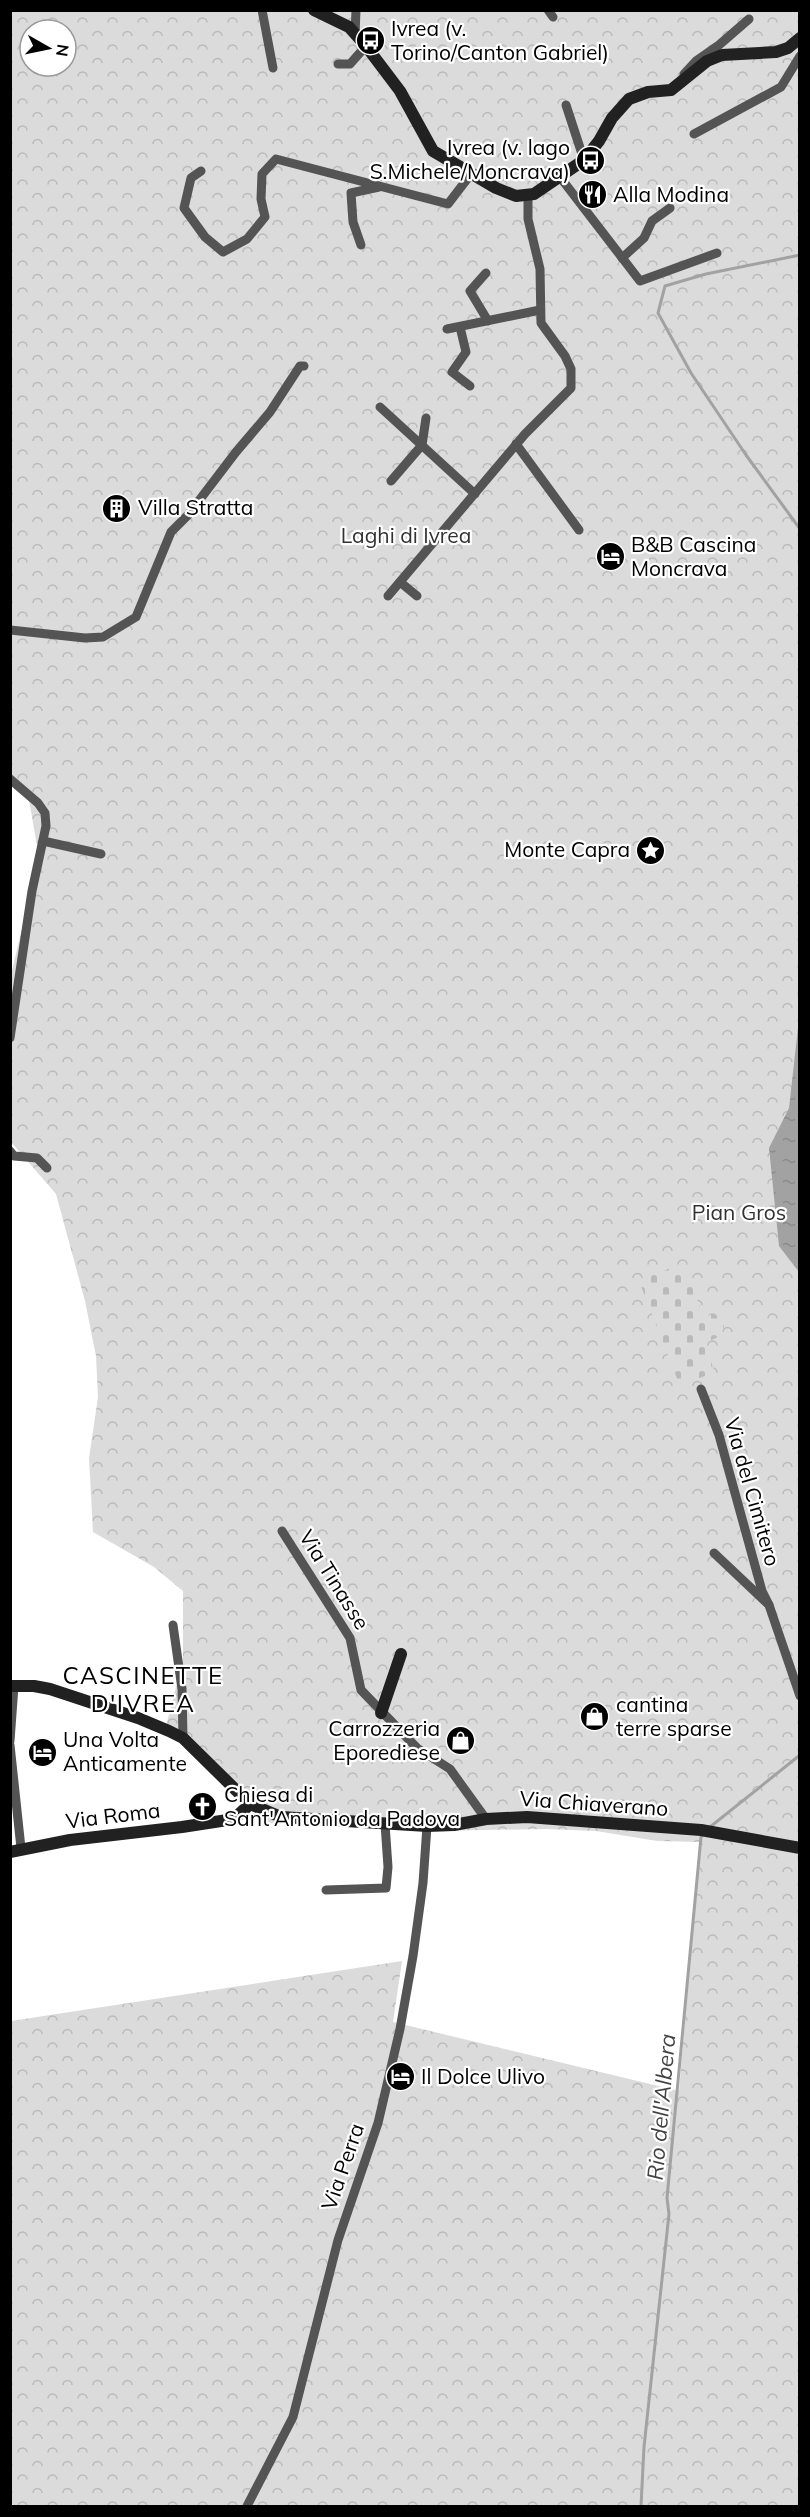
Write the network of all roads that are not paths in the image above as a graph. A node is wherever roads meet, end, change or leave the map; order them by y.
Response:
1 (262, 10) edge
2 (314, 10) edge
3 (356, 10) edge
4 (749, 19) dead end
5 (355, 36) junction
6 (798, 42) edge
7 (366, 46) junction
8 (800, 56) edge
9 (338, 64) dead end
10 (273, 68) dead end
11 (671, 90) junction
12 (566, 105) dead end
13 (694, 134) dead end
14 (584, 160) junction
15 (201, 171) dead end
16 (471, 174) junction
17 (560, 177) junction
18 (382, 187) junction
19 (528, 195) junction
20 (670, 208) dead end
21 (361, 245) dead end
22 (717, 253) dead end
23 (622, 258) junction
24 (486, 273) dead end
25 (540, 310) junction
26 (488, 321) junction
27 (460, 327) junction
28 (447, 329) dead end
29 (304, 366) dead end
30 (470, 386) dead end
31 (380, 407) dead end
32 (426, 418) dead end
33 (516, 444) junction
34 (422, 445) junction
35 (391, 481) dead end
36 (475, 494) junction
37 (579, 530) dead end
38 (400, 582) junction
39 (387, 596) dead end
40 (417, 596) dead end
41 (10, 630) edge
42 (10, 779) edge
43 (44, 842) junction
44 (101, 854) dead end
45 (10, 1038) edge
46 (10, 1151) edge
47 (47, 1168) dead end
48 (700, 1389) dead end
49 (282, 1531) dead end
50 (714, 1553) dead end
51 (769, 1605) junction
52 (173, 1624) dead end
53 (401, 1654) dead end
54 (13, 1686) edge
55 (800, 1696) edge
56 (381, 1713) junction
57 (183, 1738) junction
58 (10, 1743) edge
59 (250, 1804) junction
60 (486, 1819) junction
61 (385, 1824) junction
62 (427, 1826) junction
63 (800, 1848) edge
64 (16, 1850) edge
65 (326, 1890) dead end
66 (247, 2506) edge

1 - 10 street
2 - 5 street
3 - 5 street
4 - 11 street
5 - 7 street
6 - 11 street
7 - 9 street
7 - 16 street
8 - 13 street
11 - 14 street
12 - 14 street
14 - 17 street
15 - 18 street
16 - 18 street
16 - 19 street
17 - 19 street
17 - 23 street
18 - 21 street
19 - 25 street
20 - 23 street
22 - 23 street
24 - 26 street
25 - 26 street
25 - 33 street
26 - 27 street
27 - 28 street
27 - 30 street
29 - 41 street
31 - 34 street
32 - 34 street
33 - 36 street
33 - 37 street
34 - 35 street
34 - 36 street
36 - 38 street
38 - 39 street
38 - 40 street
42 - 43 street
43 - 44 street
43 - 45 street
46 - 47 street
48 - 51 street, Via del Cimitero
49 - 56 street, Via Tinasse
50 - 51 street
51 - 55 street, Via del Cimitero
52 - 57 street
53 - 56 street
54 - 57 street
54 - 58 street
56 - 60 street, Via Tinasse
57 - 59 street
58 - 64 street
59 - 61 street, Via Chiaverano
59 - 64 street, Via Roma
60 - 62 street, Via Chiaverano
60 - 63 street, Via Chiaverano
61 - 62 street, Via Chiaverano
61 - 65 street
62 - 66 street, Via Perra

